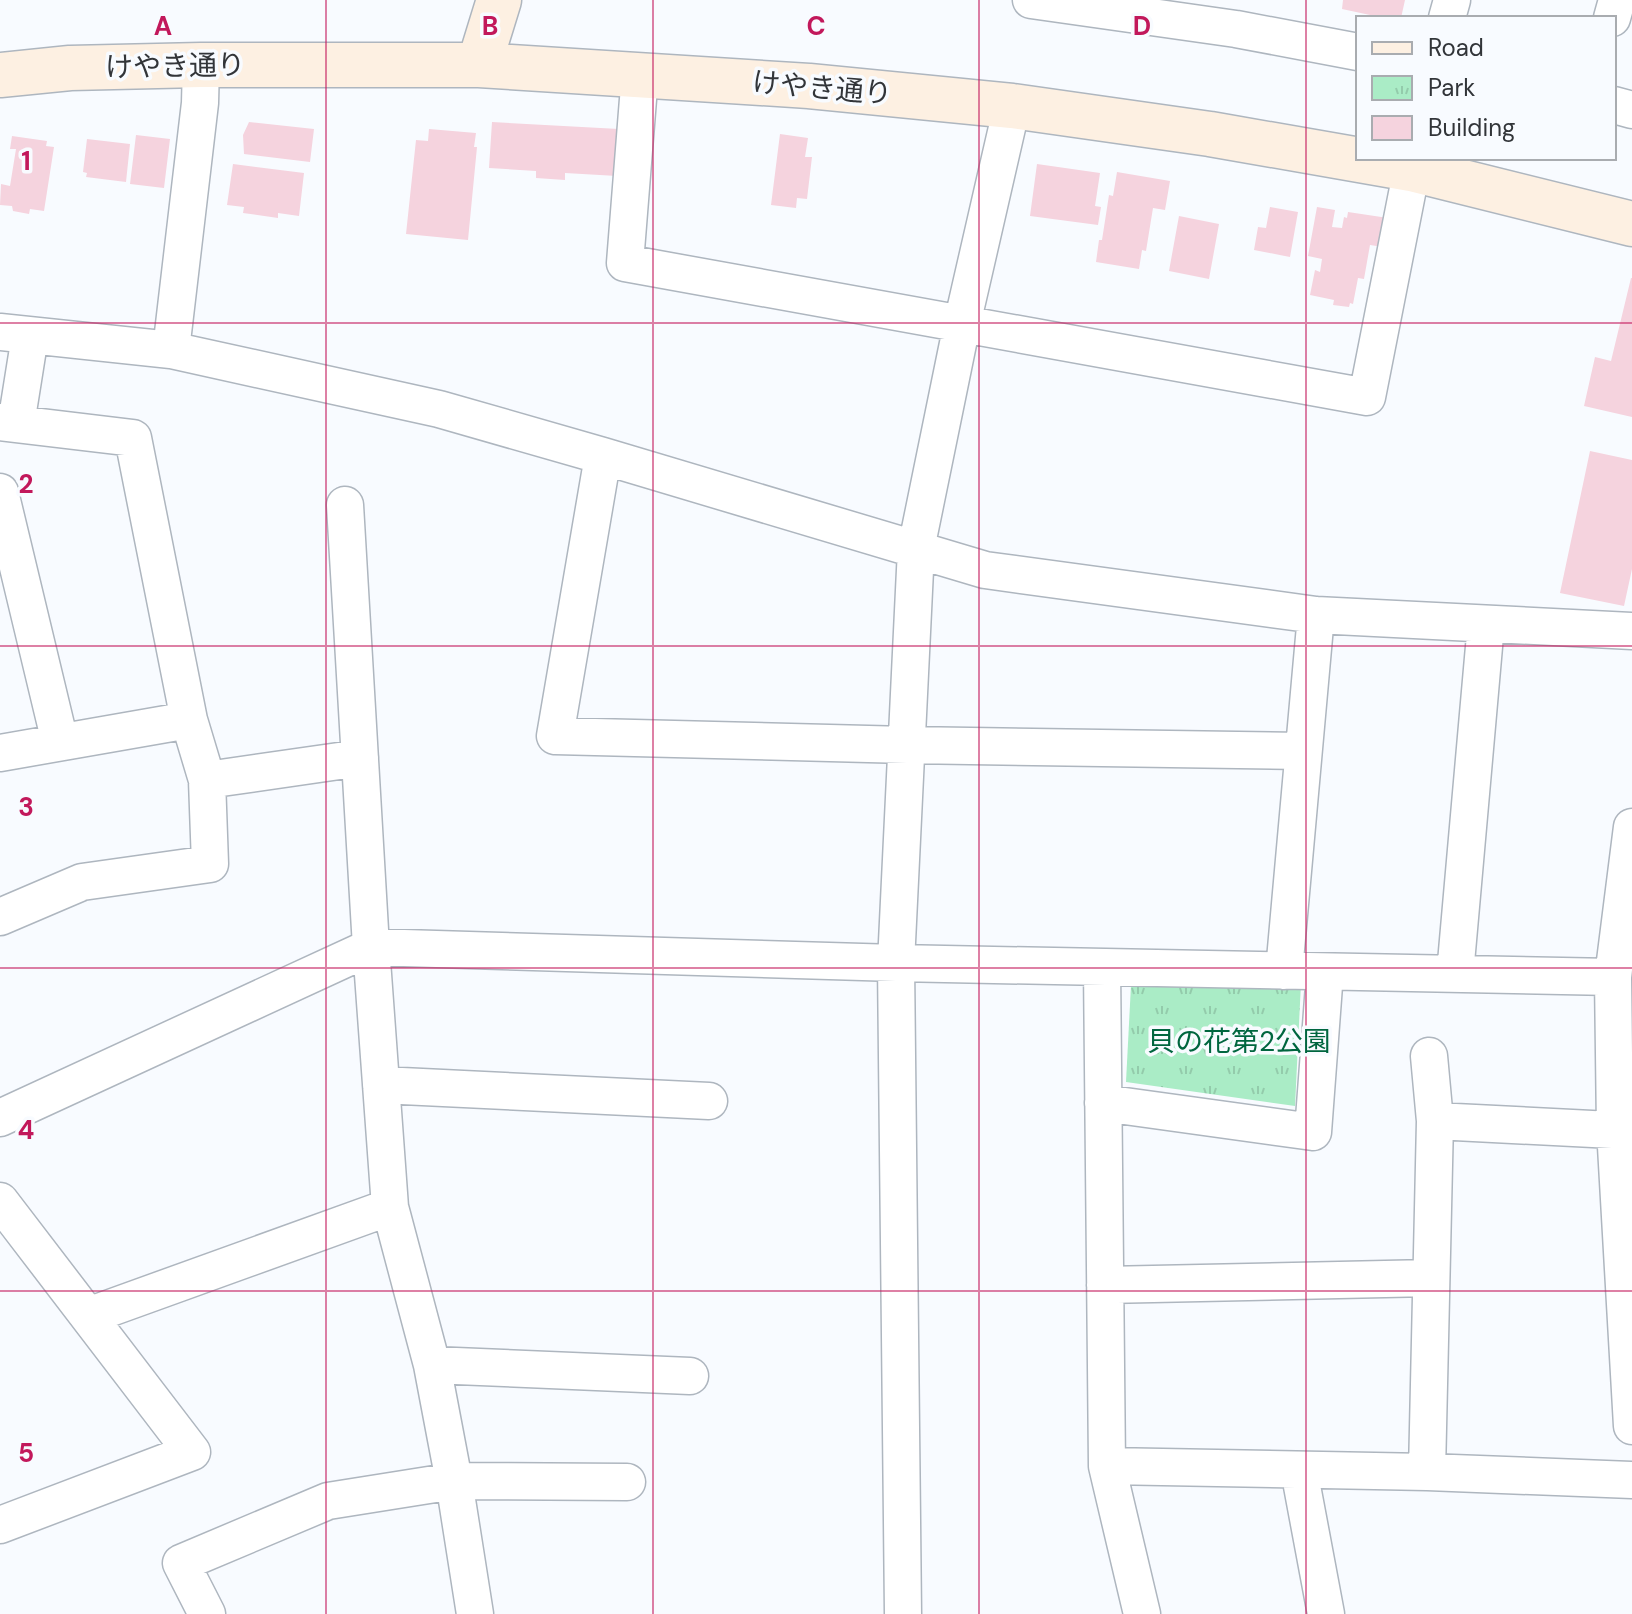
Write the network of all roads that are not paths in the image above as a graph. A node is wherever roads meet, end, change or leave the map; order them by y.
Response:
1 (499, 0) edge
2 (1031, 0) edge
3 (1356, 52) edge
4 (201, 65) junction
5 (479, 65) junction
6 (640, 74) junction
7 (0, 75) edge
8 (1012, 106) junction
9 (1356, 156) edge
10 (1386, 160) edge
11 (1413, 164) edge
12 (1632, 224) edge
13 (962, 324) junction
14 (15, 334) edge
15 (171, 350) junction
16 (8, 423) edge
17 (603, 456) junction
18 (0, 492) edge
19 (345, 505) dead end
20 (916, 549) junction
21 (1316, 615) junction
22 (1486, 624) junction
23 (1632, 631) edge
24 (189, 720) junction
25 (60, 742) junction
26 (907, 745) junction
27 (1303, 751) junction
28 (0, 753) edge
29 (360, 758) junction
30 (207, 780) junction
31 (1632, 827) edge
32 (0, 917) edge
33 (1625, 938) edge
34 (371, 947) junction
35 (896, 963) junction
36 (1102, 967) junction
37 (1284, 971) junction
38 (1325, 972) junction
39 (1455, 974) junction
40 (1613, 977) junction
41 (1429, 1056) dead end
42 (381, 1085) junction
43 (709, 1101) dead end
44 (1103, 1103) junction
45 (0, 1118) edge
46 (1435, 1121) junction
47 (1624, 1130) edge
48 (0, 1201) edge
49 (390, 1207) junction
50 (1431, 1278) junction
51 (1105, 1285) junction
52 (88, 1316) junction
53 (432, 1365) junction
54 (690, 1376) dead end
55 (1632, 1426) edge
56 (1107, 1466) junction
57 (1299, 1470) junction
58 (1427, 1472) junction
59 (1632, 1480) edge
60 (454, 1481) junction
61 (627, 1482) dead end
62 (0, 1525) edge
63 (207, 1614) edge
64 (475, 1614) edge
65 (903, 1614) edge
66 (1142, 1614) edge
67 (1326, 1614) edge

1 - 5 street
2 - 3 street
4 - 5 street, けやき通り
4 - 7 street, けやき通り
4 - 15 street
5 - 6 street, けやき通り
6 - 8 street, けやき通り
6 - 13 street
8 - 9 street, けやき通り
8 - 13 street
10 - 11 street, けやき通り
11 - 12 street, けやき通り
11 - 13 street
13 - 20 street
14 - 15 street
14 - 16 street
15 - 17 street
16 - 24 street
17 - 20 street
17 - 26 street
18 - 25 street
19 - 29 street
20 - 21 street
20 - 26 street
21 - 22 street
21 - 27 street
22 - 23 street
22 - 39 street
24 - 25 street
24 - 30 street
25 - 28 street
26 - 27 street
26 - 35 street
27 - 37 street
29 - 30 street
29 - 34 street
30 - 32 street
31 - 33 street
33 - 40 street
34 - 35 street
34 - 42 street
34 - 45 street
35 - 36 street
35 - 65 street
36 - 37 street
36 - 44 street
37 - 38 street
38 - 39 street
38 - 44 street
39 - 40 street
40 - 47 street
41 - 46 street
42 - 43 street
42 - 49 street
44 - 51 street
46 - 47 street
46 - 50 street
47 - 55 street
48 - 52 street
49 - 52 street
49 - 53 street
50 - 51 street
50 - 58 street
51 - 56 street
52 - 62 street
53 - 54 street
53 - 60 street
56 - 57 street
56 - 66 street
57 - 58 street
57 - 67 street
58 - 59 street
60 - 61 street
60 - 63 street
60 - 64 street

